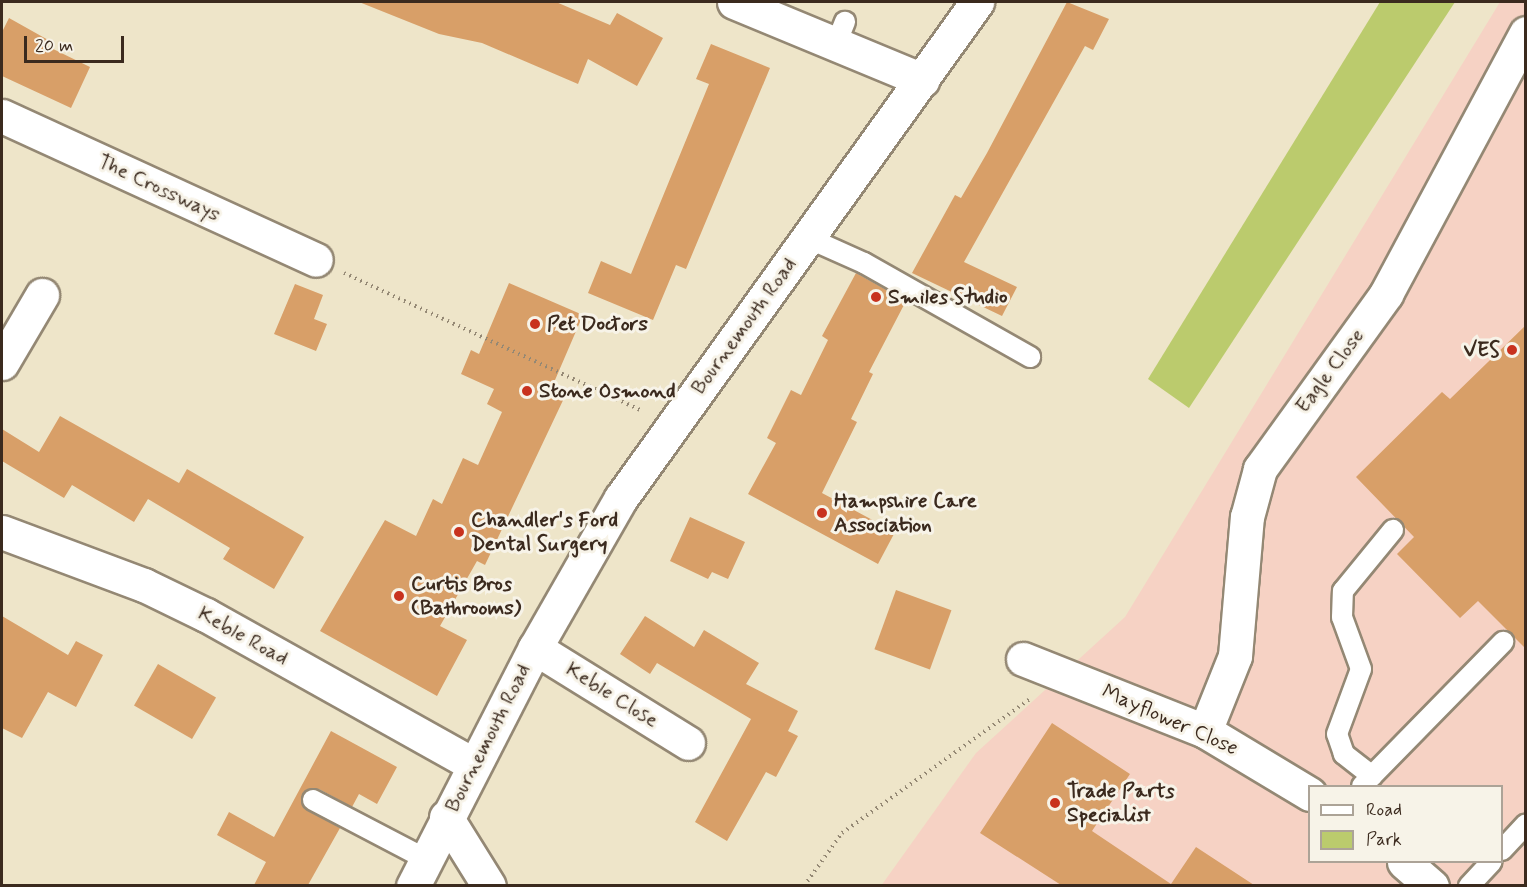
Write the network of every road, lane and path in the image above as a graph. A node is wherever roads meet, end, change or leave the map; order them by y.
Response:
1 (734, 2) edge
2 (977, 2) edge
3 (1525, 35) edge
4 (922, 80) junction
5 (2, 116) edge
6 (808, 238) junction
7 (316, 260) joint
8 (42, 295) dead end
9 (1030, 357) dead end
10 (2, 363) edge
11 (673, 426) junction
12 (1394, 530) dead end
13 (2, 532) edge
14 (1503, 642) dead end
15 (535, 648) junction
16 (1023, 659) dead end
17 (1074, 678) junction
18 (1205, 731) junction
19 (688, 743) dead end
20 (473, 764) junction
21 (1367, 781) edge
22 (1308, 793) edge
23 (313, 800) dead end
24 (446, 818) junction
25 (1526, 824) edge
26 (1503, 849) edge
27 (1406, 863) edge
28 (1489, 863) edge
29 (420, 872) edge
30 (489, 885) edge
31 (804, 885) edge
32 (1432, 885) edge
33 (1469, 885) edge

1 - 4 street
2 - 4 street, Bournemouth Road
3 - 18 street, Eagle Close
4 - 6 street, Bournemouth Road
5 - 7 street, The Crossways
6 - 9 lane
6 - 11 street, Bournemouth Road
7 - 11 path
8 - 10 street
11 - 15 street, Bournemouth Road
12 - 21 lane
13 - 20 street, Keble Road
14 - 21 lane
15 - 19 street, Keble Close
15 - 20 street, Bournemouth Road
16 - 17 street, Mayflower Close
17 - 18 street, Mayflower Close
17 - 31 path
18 - 22 street, Mayflower Close
20 - 24 street, Bournemouth Road
23 - 29 lane
24 - 29 street, Bournemouth Road
24 - 30 street
25 - 26 lane
27 - 32 street
28 - 33 lane

